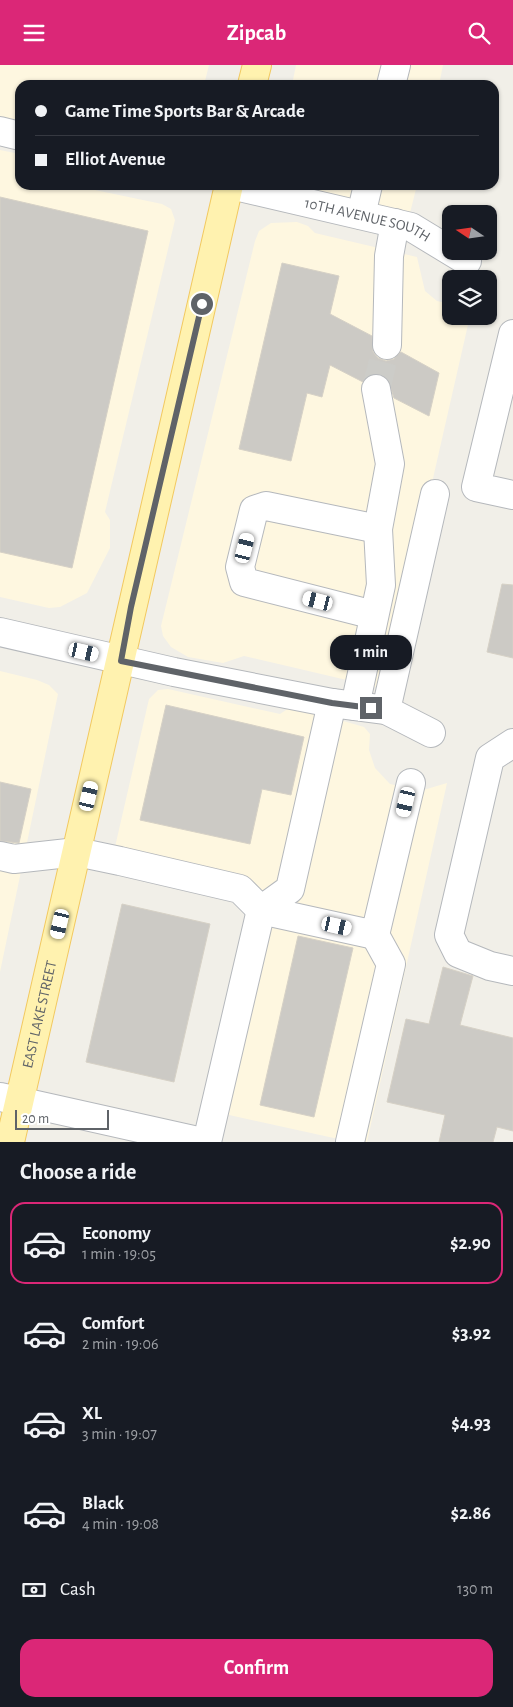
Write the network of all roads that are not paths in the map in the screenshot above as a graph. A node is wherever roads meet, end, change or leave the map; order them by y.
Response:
1 (257, 65) edge
2 (396, 65) edge
3 (253, 80) edge
4 (393, 80) edge
5 (0, 131) edge
6 (15, 135) edge
7 (229, 190) edge
8 (252, 190) edge
9 (367, 190) edge
10 (361, 215) junction
11 (395, 223) junction
12 (467, 261) dead end
13 (513, 334) edge
14 (387, 345) tunnel mouth
15 (376, 389) tunnel mouth
16 (435, 494) dead end
17 (513, 495) edge
18 (378, 529) junction
19 (374, 615) junction
20 (0, 632) edge
21 (121, 661) junction
22 (344, 705) junction
23 (386, 710) junction
24 (431, 733) dead end
25 (513, 743) edge
26 (411, 783) dead end
27 (77, 852) junction
28 (0, 855) edge
29 (261, 909) junction
30 (375, 935) junction
31 (513, 971) edge
32 (9, 1100) edge
33 (10, 1142) edge
34 (202, 1142) edge
35 (207, 1142) edge
36 (350, 1142) edge

1 - 3 main road
2 - 4 street
5 - 6 street
7 - 21 main road, EAST LAKE STREET
8 - 10 street, 10TH AVENUE SOUTH
9 - 10 street
10 - 11 street, 10TH AVENUE SOUTH
11 - 12 street, 10TH AVENUE SOUTH
11 - 14 street
13 - 17 street
15 - 18 street
16 - 23 street
18 - 19 street
18 - 19 street
19 - 22 street
20 - 21 street
21 - 22 street
21 - 27 main road, EAST LAKE STREET
22 - 23 street
22 - 29 street
23 - 24 street
25 - 31 street
26 - 30 street
27 - 28 street
27 - 29 street
27 - 32 main road, EAST LAKE STREET
29 - 30 street
29 - 35 street
30 - 36 street
32 - 33 main road, EAST LAKE STREET
32 - 34 street

